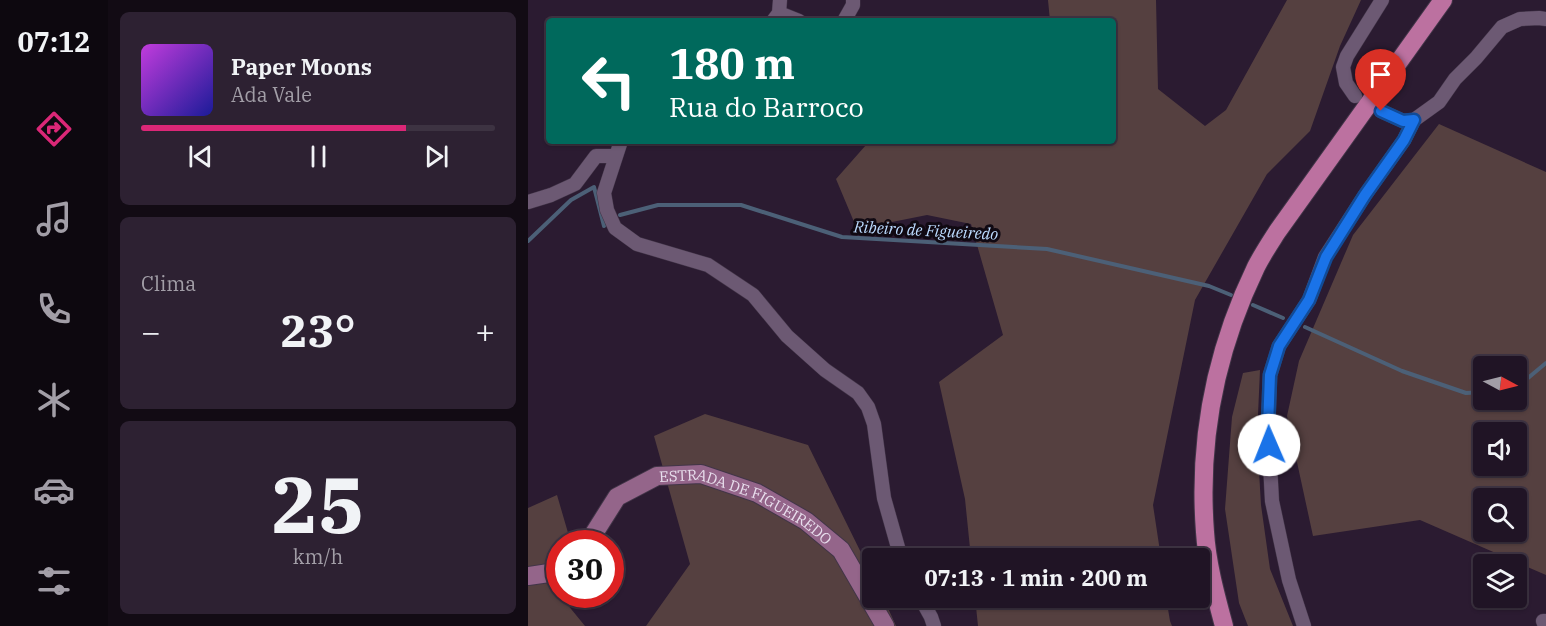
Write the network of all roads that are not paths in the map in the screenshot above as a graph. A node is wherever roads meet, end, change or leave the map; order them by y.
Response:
1 (853, 0) edge
2 (1382, 0) edge
3 (1443, 0) edge
4 (777, 11) edge
5 (792, 18) edge
6 (846, 18) edge
7 (1546, 19) edge
8 (1355, 96) dead end
9 (1381, 111) dead end
10 (1414, 120) junction
11 (620, 144) edge
12 (616, 156) junction
13 (528, 202) edge
14 (596, 530) edge
15 (898, 548) edge
16 (546, 573) edge
17 (528, 576) edge
18 (926, 608) edge
19 (1546, 621) edge
20 (885, 626) edge
21 (934, 626) edge
22 (1224, 626) edge
23 (1304, 626) edge
24 (1545, 626) edge

1 - 6 street
2 - 8 street
3 - 22 main road
4 - 5 street
7 - 10 street
9 - 10 street
10 - 23 street
11 - 12 street
12 - 13 street
12 - 15 street
14 - 20 street, ESTRADA DE FIGUEIREDO
16 - 17 street
18 - 21 street
19 - 24 street

